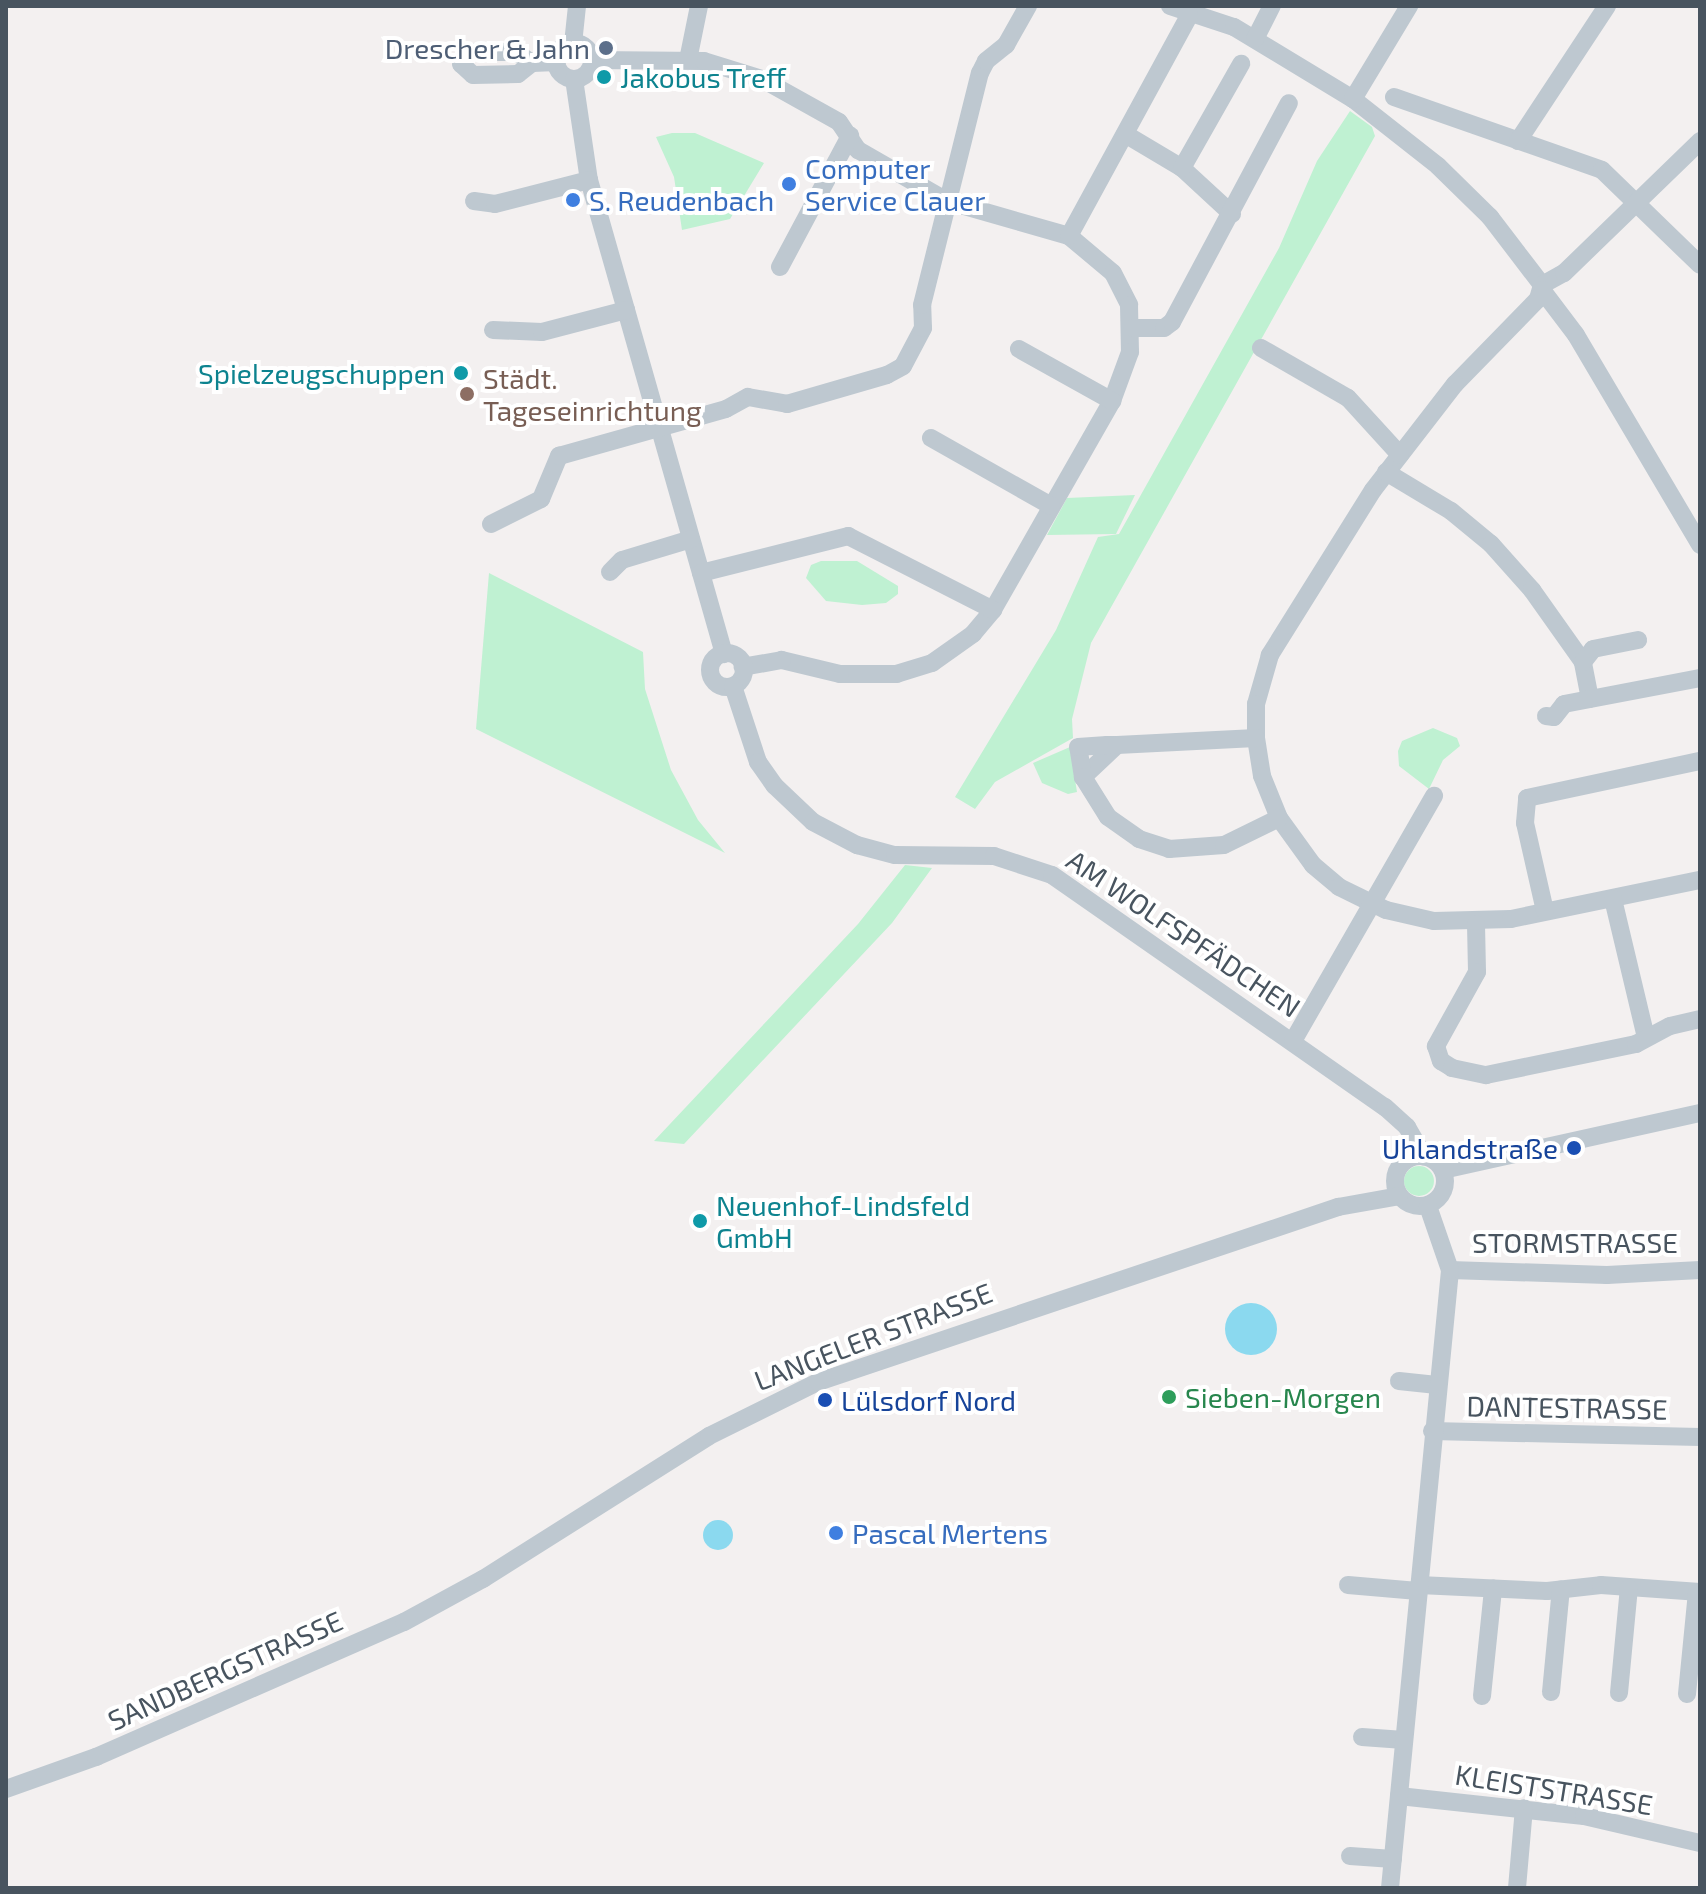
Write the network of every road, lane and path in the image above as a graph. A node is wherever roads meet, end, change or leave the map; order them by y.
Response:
1 (577, 6) edge
2 (699, 6) edge
3 (1028, 6) edge
4 (1170, 6) edge
5 (1272, 6) edge
6 (1409, 6) edge
7 (1607, 6) edge
8 (1189, 16) junction
9 (1255, 39) junction
10 (573, 44) junction
11 (592, 60) junction
12 (688, 60) junction
13 (557, 62) junction
14 (532, 63) dead end
15 (1241, 64) dead end
16 (574, 79) junction
17 (1394, 97) dead end
18 (1353, 99) junction
19 (1289, 103) dead end
20 (1125, 134) junction
21 (850, 136) junction
22 (1518, 141) junction
23 (1700, 141) edge
24 (1182, 168) junction
25 (589, 180) junction
26 (1638, 199) junction
27 (474, 201) dead end
28 (947, 201) junction
29 (1232, 214) junction
30 (1069, 236) junction
31 (1700, 265) edge
32 (780, 267) dead end
33 (1542, 286) junction
34 (626, 310) junction
35 (1132, 328) junction
36 (493, 330) dead end
37 (1261, 348) dead end
38 (1019, 349) dead end
39 (1112, 401) junction
40 (659, 427) junction
41 (931, 438) dead end
42 (1400, 455) junction
43 (1386, 472) junction
44 (1051, 506) junction
45 (491, 524) dead end
46 (691, 539) junction
47 (1699, 540) edge
48 (610, 572) dead end
49 (701, 573) junction
50 (993, 610) junction
51 (1638, 640) dead end
52 (724, 654) junction
53 (1583, 662) junction
54 (743, 667) junction
55 (1700, 678) edge
56 (733, 686) junction
57 (1590, 699) junction
58 (1546, 716) dead end
59 (1256, 738) junction
60 (1700, 761) edge
61 (1434, 796) dead end
62 (1279, 818) junction
63 (1700, 880) edge
64 (1613, 899) junction
65 (1371, 904) junction
66 (1545, 911) junction
67 (1476, 924) junction
68 (1700, 1019) edge
69 (1646, 1037) junction
70 (1293, 1041) junction
71 (1385, 1107) junction
72 (1700, 1113) edge
73 (1424, 1156) junction
74 (1399, 1169) junction
75 (1443, 1170) junction
76 (1399, 1196) junction
77 (1428, 1206) junction
78 (1338, 1207) junction
79 (1450, 1270) junction
80 (1700, 1270) edge
81 (1399, 1381) dead end
82 (1437, 1385) junction
83 (1432, 1431) junction
84 (1700, 1437) edge
85 (1348, 1585) dead end
86 (1419, 1588) junction
87 (1629, 1588) junction
88 (1493, 1589) junction
89 (1561, 1589) junction
90 (463, 1591) joint
91 (1698, 1592) edge
92 (1551, 1692) dead end
93 (1619, 1693) dead end
94 (1687, 1694) dead end
95 (1482, 1696) dead end
96 (1362, 1737) dead end
97 (1404, 1740) junction
98 (6, 1789) edge
99 (1399, 1796) junction
100 (1524, 1808) junction
101 (1700, 1843) edge
102 (1350, 1856) dead end
103 (1393, 1859) junction
104 (1390, 1888) edge
105 (1517, 1888) edge

1 - 10 street
2 - 12 street
3 - 28 street
4 - 8 street
5 - 9 street
6 - 18 street
7 - 22 street
8 - 9 street
8 - 20 street
9 - 18 street
10 - 11 street
10 - 13 street
11 - 12 street
11 - 16 street
12 - 21 street
13 - 14 street
13 - 16 street
15 - 24 street
16 - 25 street
17 - 22 street
18 - 33 street
19 - 29 street
20 - 24 street
20 - 30 street
21 - 28 street
21 - 32 street
22 - 26 street
23 - 26 street
24 - 29 street
25 - 27 street
25 - 34 street
26 - 31 street
26 - 33 street
28 - 30 street
28 - 40 street
29 - 35 street
30 - 35 street
33 - 42 street
33 - 47 street
34 - 36 street
34 - 40 street
35 - 39 street
37 - 42 street
38 - 39 street
39 - 44 street
40 - 45 street
40 - 46 street
41 - 44 street
42 - 43 street
43 - 53 street
43 - 59 street
44 - 50 street
46 - 48 street
46 - 49 street
49 - 50 street
49 - 52 street
50 - 54 street
51 - 53 street
52 - 54 street
52 - 56 street
53 - 57 street
54 - 56 street
55 - 57 street
56 - 70 street, AM WOLFSPFÄDCHEN
57 - 58 street
59 - 62 street
59 - 62 street
60 - 66 street
61 - 65 street
62 - 65 street
63 - 64 street
64 - 66 street
64 - 69 street
65 - 67 street
65 - 70 street
66 - 67 street
67 - 69 street
68 - 69 street
70 - 71 street, AM WOLFSPFÄDCHEN
71 - 73 street, AM WOLFSPFÄDCHEN
71 - 74 street
72 - 75 street
73 - 74 street
73 - 75 street
74 - 76 street
74 - 78 street, LANGELER STRASSE
75 - 77 street
76 - 77 street
76 - 78 street, LANGELER STRASSE
77 - 79 street
78 - 90 street, LANGELER STRASSE
79 - 80 street, STORMSTRASSE
79 - 82 street
81 - 82 street
82 - 83 street
83 - 84 street, DANTESTRASSE
83 - 86 street
85 - 86 street
86 - 88 street
86 - 97 street
87 - 89 street
87 - 91 street
87 - 93 street
88 - 89 street
88 - 95 street
89 - 92 street
90 - 98 street, SANDBERGSTRASSE
91 - 94 street
96 - 97 street
97 - 99 street
99 - 100 street, KLEISTSTRASSE
99 - 103 street
100 - 101 street, KLEISTSTRASSE
100 - 105 street
102 - 103 street
103 - 104 street

